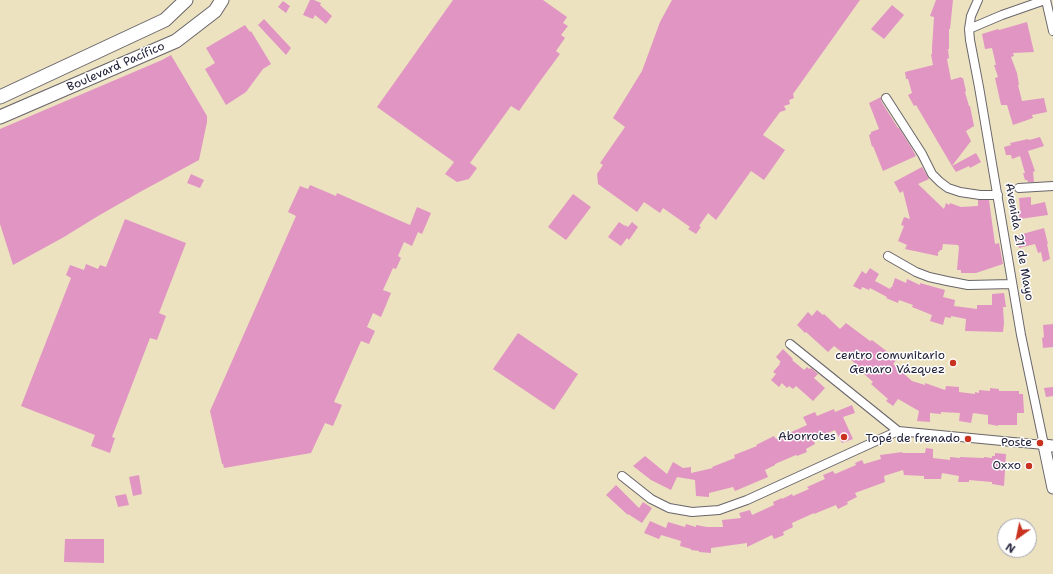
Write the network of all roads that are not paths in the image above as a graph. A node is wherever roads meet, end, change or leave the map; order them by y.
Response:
1 (186, 0) edge
2 (222, 0) edge
3 (978, 0) edge
4 (1046, 0) edge
5 (969, 29) junction
6 (1053, 31) edge
7 (0, 97) edge
8 (886, 98) dead end
9 (0, 117) edge
10 (1053, 186) edge
11 (1019, 188) dead end
12 (998, 195) junction
13 (888, 256) dead end
14 (1012, 284) junction
15 (790, 344) dead end
16 (898, 431) junction
17 (1049, 445) edge
18 (622, 476) dead end
19 (1053, 488) edge

1 - 7 main road, Boulevard Pacífico
2 - 9 main road, Boulevard Pacífico
3 - 5 street, Avenida 21 de Mayo
4 - 5 street
4 - 6 street
5 - 12 street, Avenida 21 de Mayo
8 - 12 street
10 - 11 street
12 - 14 street, Avenida 21 de Mayo
13 - 14 street
14 - 17 street, Avenida 21 de Mayo
15 - 16 street
16 - 17 street
16 - 18 street
17 - 19 street, Avenida 21 de Mayo

